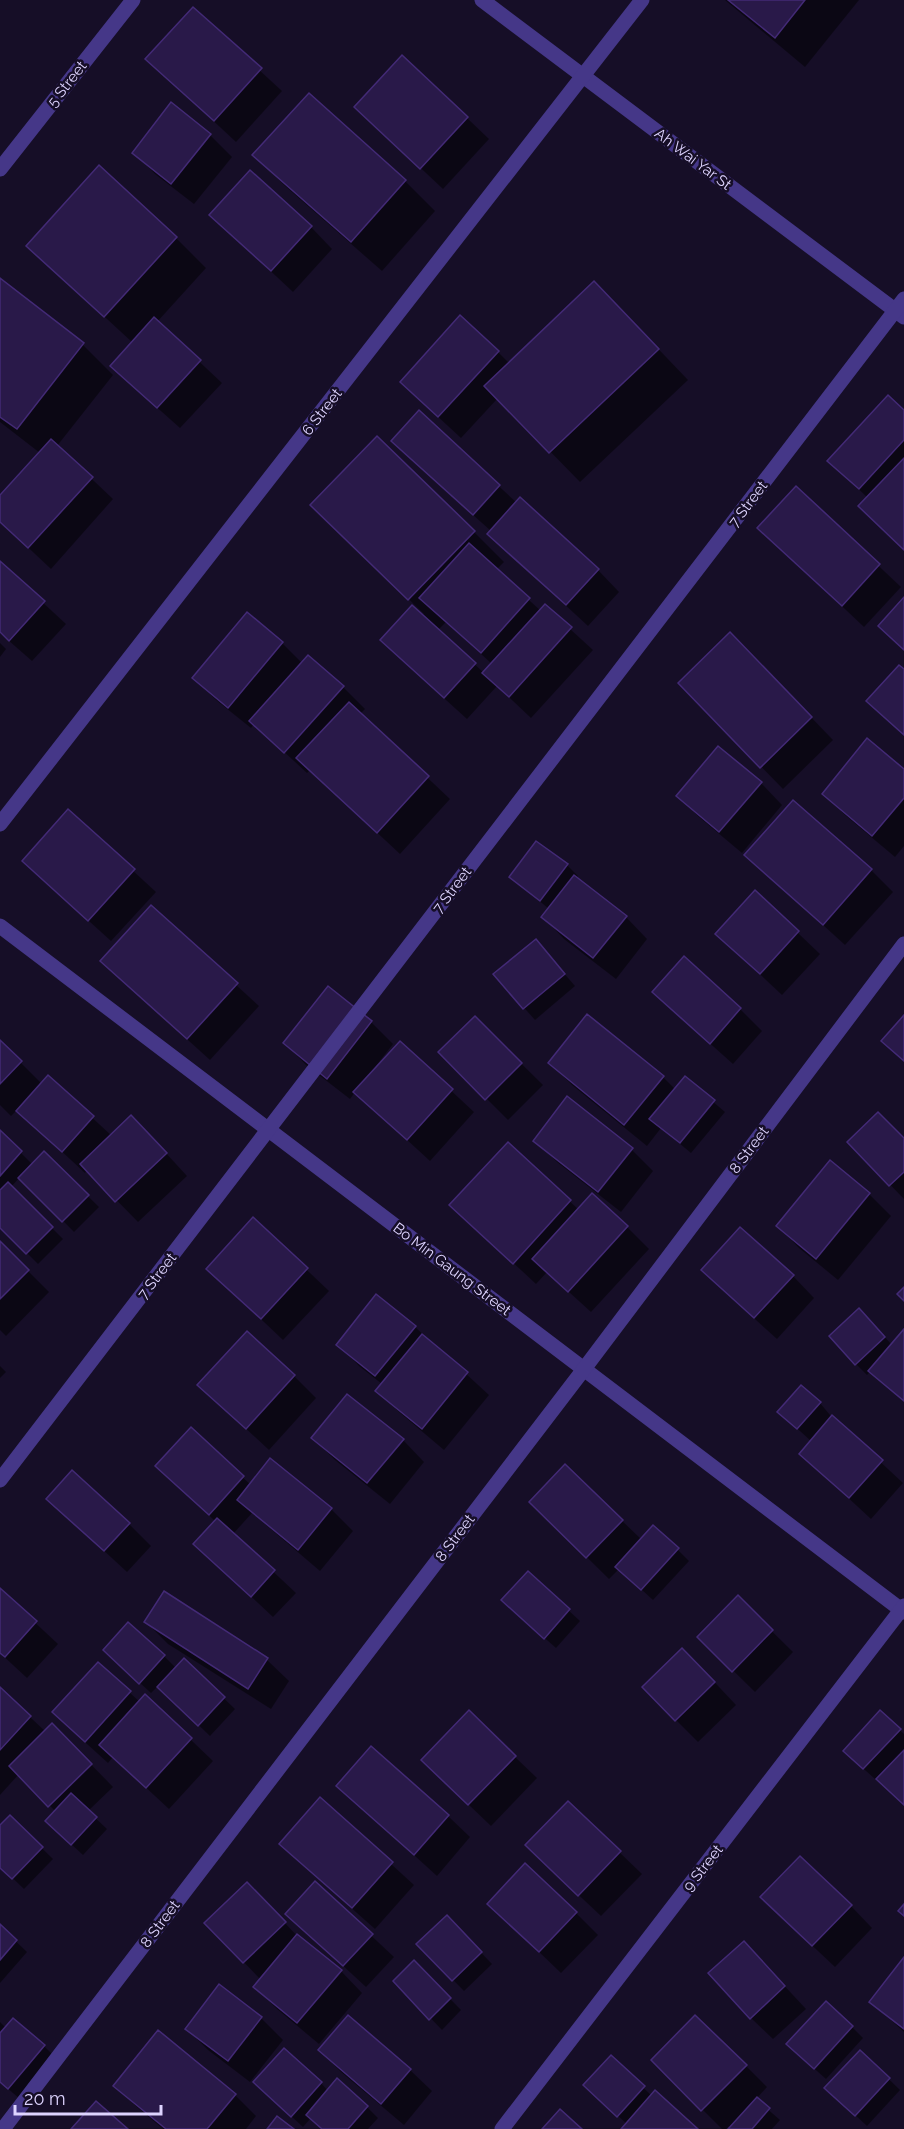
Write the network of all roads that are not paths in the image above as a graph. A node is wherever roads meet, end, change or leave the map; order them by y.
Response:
1 (133, 0) edge
2 (482, 0) edge
3 (642, 0) edge
4 (584, 76) junction
5 (0, 169) edge
6 (901, 309) edge
7 (0, 824) edge
8 (0, 926) edge
9 (904, 944) edge
10 (269, 1130) junction
11 (584, 1369) junction
12 (0, 1480) edge
13 (903, 1609) edge
14 (3, 2129) edge
15 (502, 2129) edge

1 - 5 street, 5 Street
2 - 4 street, Ah Wai Yar St
3 - 4 street, 6 Street
4 - 6 street, Ah Wai Yar St
4 - 7 street, 6 Street
6 - 10 street, 7 Street
8 - 10 street, Bo Min Gaung Street
9 - 11 street, 8 Street
10 - 11 street, Bo Min Gaung Street
10 - 12 street, 7 Street
11 - 13 street, Bo Min Gaung Street
11 - 14 street, 8 Street
13 - 15 street, 9 Street

